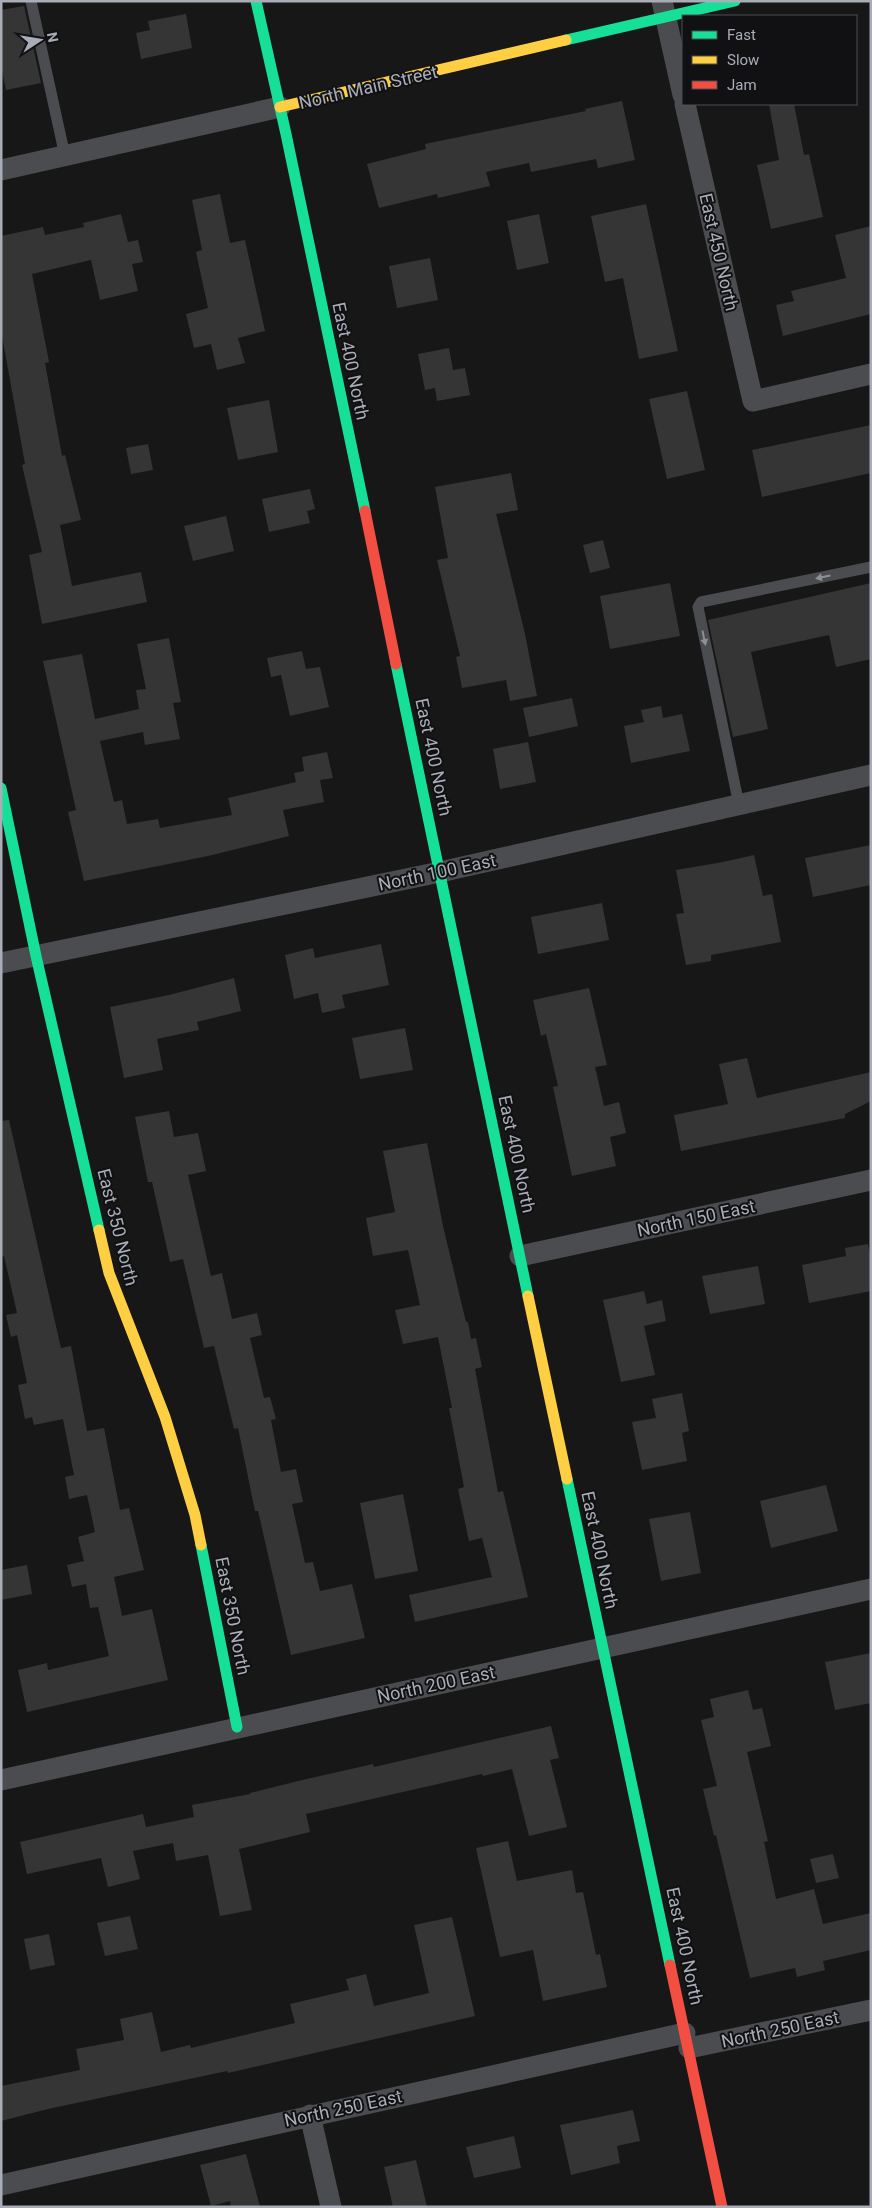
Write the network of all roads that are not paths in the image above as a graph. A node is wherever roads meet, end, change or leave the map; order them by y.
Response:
1 (32, 1) edge
2 (256, 1) edge
3 (734, 1) edge
4 (664, 10) edge
5 (682, 91) edge
6 (685, 105) edge
7 (280, 107) junction
8 (65, 156) junction
9 (1, 170) edge
10 (871, 374) edge
11 (871, 567) edge
12 (871, 775) edge
13 (1, 788) edge
14 (739, 805) junction
15 (440, 872) junction
16 (36, 956) junction
17 (1, 964) edge
18 (871, 1180) edge
19 (520, 1256) junction
20 (871, 1588) edge
21 (603, 1648) junction
22 (237, 1727) junction
23 (1, 1780) edge
24 (871, 2010) edge
25 (687, 2041) junction
26 (310, 2115) junction
27 (1, 2184) edge
28 (331, 2207) edge
29 (722, 2207) edge

1 - 8 lane
2 - 7 main road, East 400 North
3 - 4 main road, North Main Street
4 - 5 street
4 - 7 main road, North Main Street
6 - 10 street, East 450 North
7 - 8 street, North Main Street
7 - 15 main road, East 400 North
8 - 9 street, North Main Street
11 -> 14 lane
12 - 14 street, North 100 East
13 - 16 main road, East 350 North
14 - 15 street, North 100 East
15 - 16 street, North 100 East
15 - 19 main road, East 400 North
16 - 17 street, North 100 East
16 - 22 main road, East 350 North
18 - 19 street, North 150 East
19 - 21 main road, East 400 North
20 - 21 street, North 200 East
21 - 22 street, North 200 East
21 - 25 main road, East 400 North
22 - 23 street, North 200 East
24 - 25 street, North 250 East
25 - 26 street, North 250 East
25 - 29 main road, East 400 North
26 - 27 street, North 250 East
26 - 28 street

